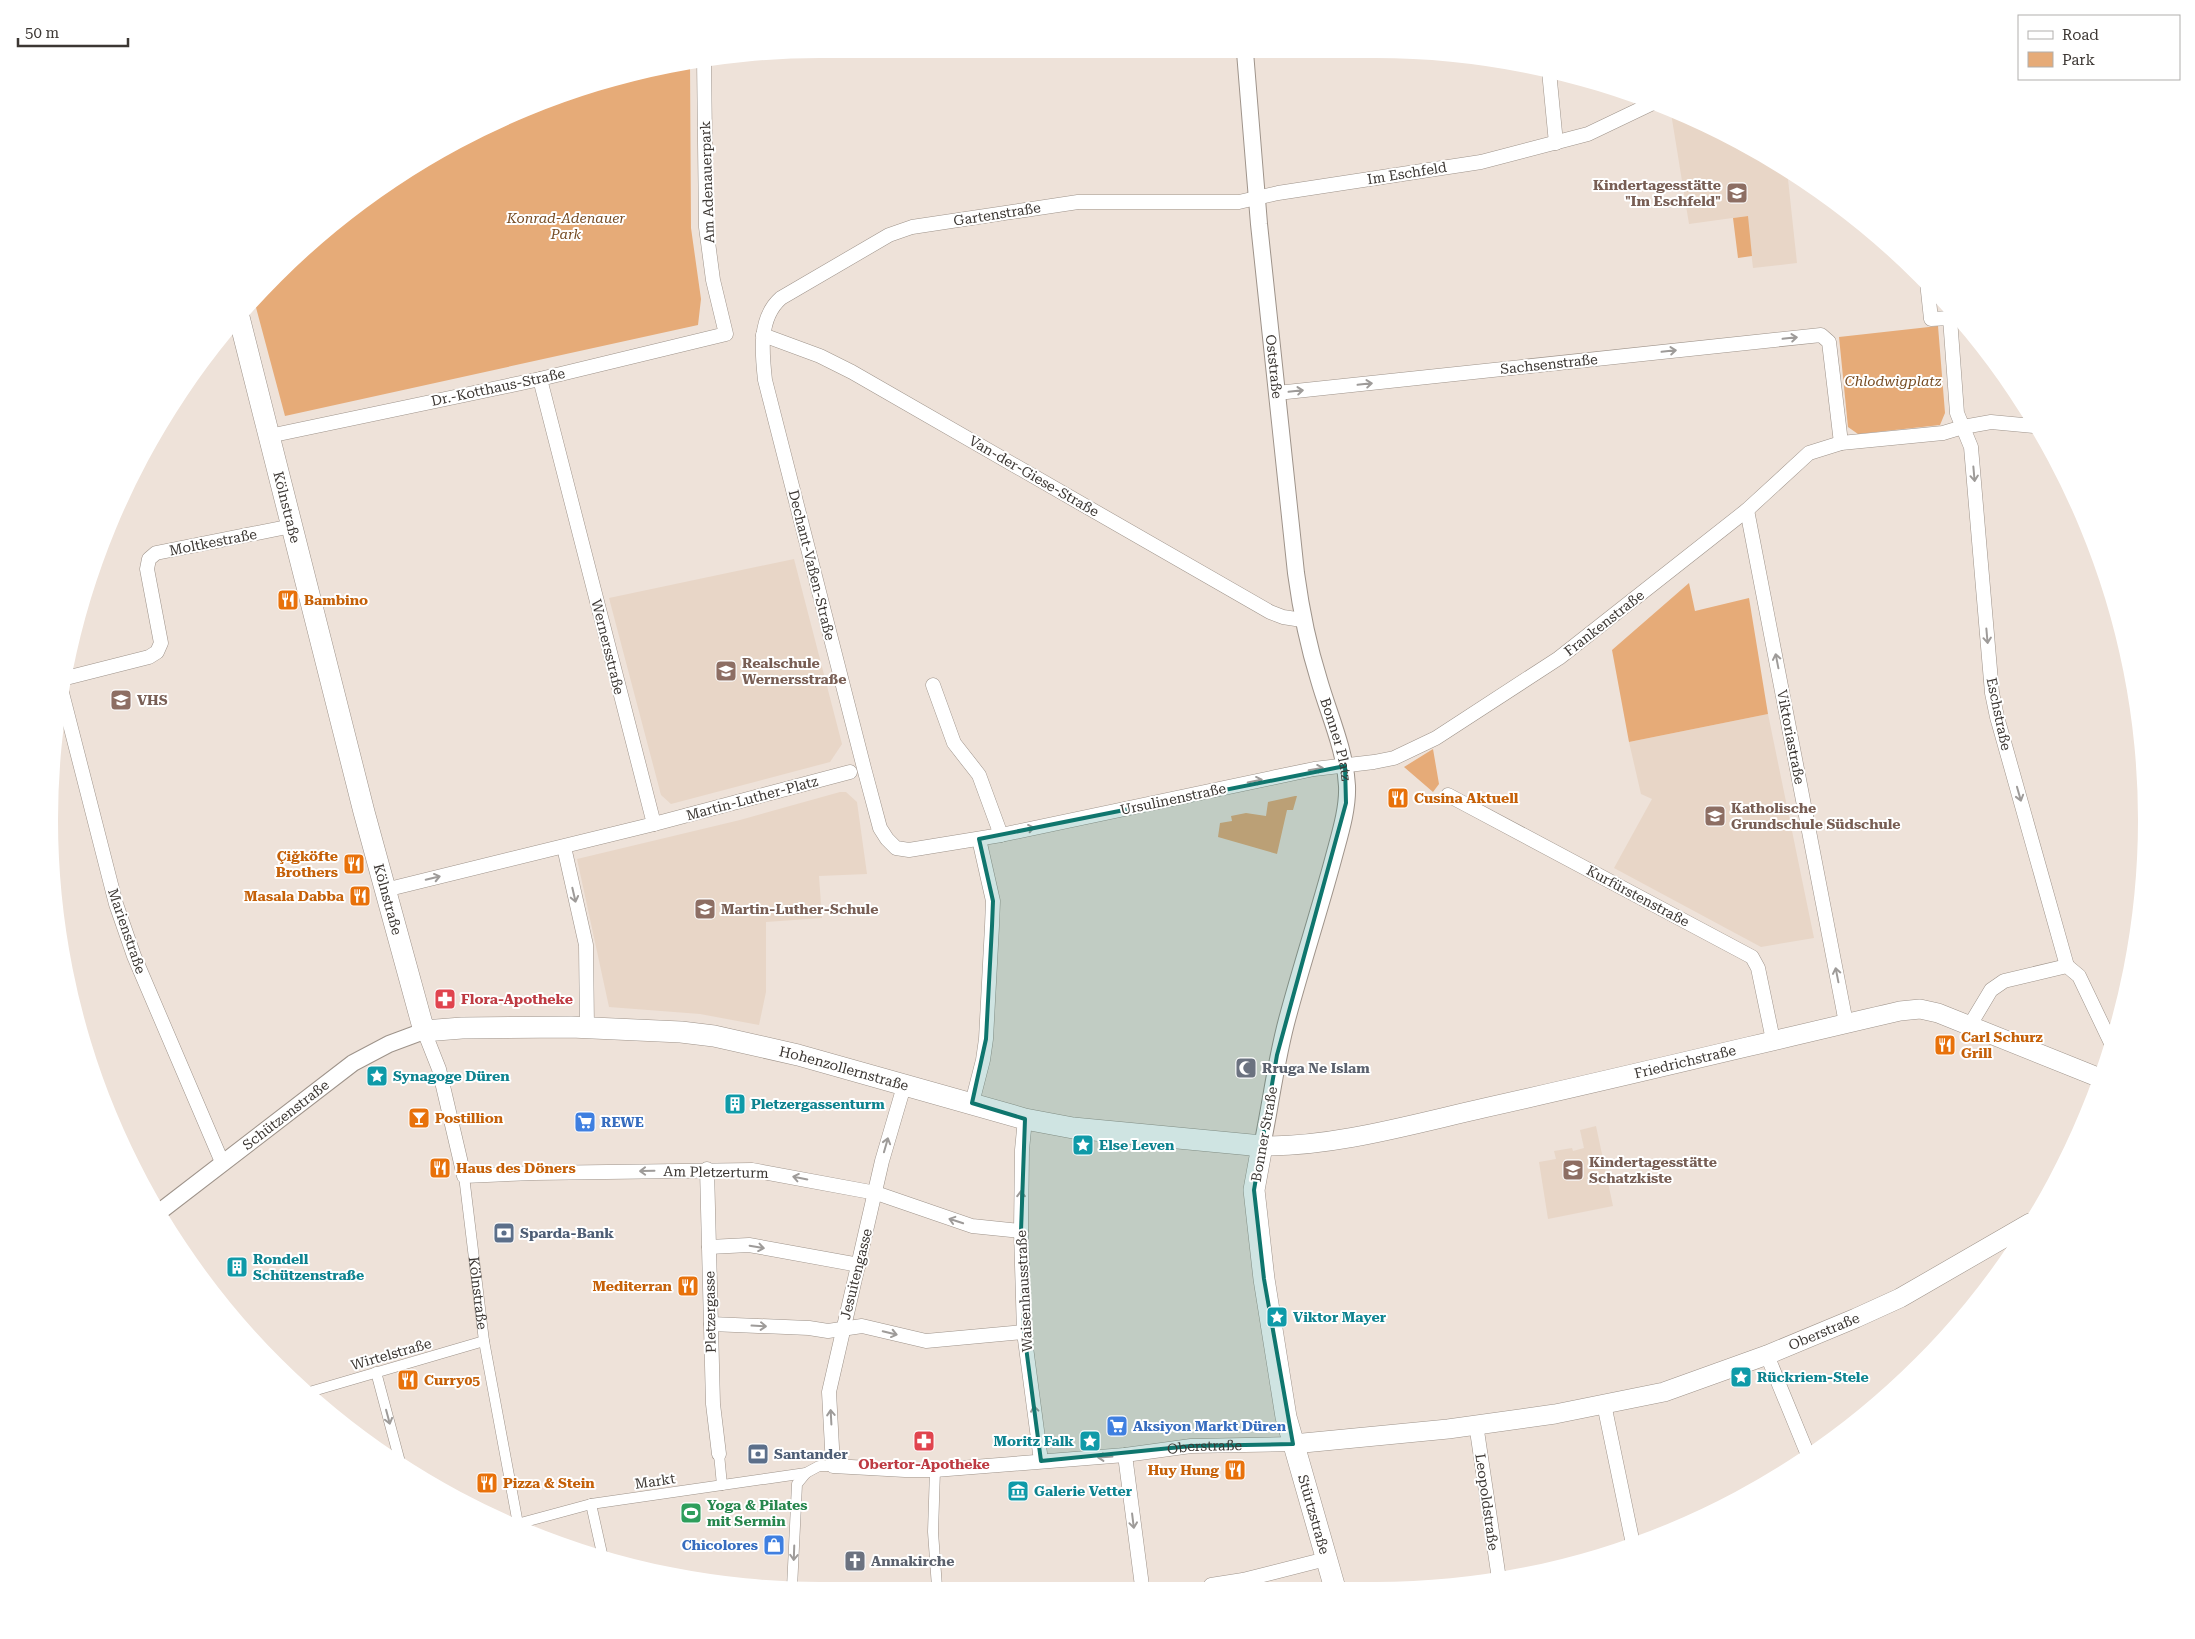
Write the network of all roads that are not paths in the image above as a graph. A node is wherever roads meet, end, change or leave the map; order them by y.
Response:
1 (1245, 58) edge
2 (704, 67) edge
3 (1550, 78) edge
4 (1644, 107) edge
5 (1556, 143) junction
6 (1257, 198) junction
7 (1929, 296) edge
8 (1947, 316) edge
9 (766, 317) joint
10 (1952, 322) edge
11 (241, 324) edge
12 (726, 334) joint
13 (763, 335) junction
14 (540, 379) junction
15 (1276, 393) junction
16 (2027, 425) edge
17 (1963, 427) junction
18 (269, 436) junction
19 (1841, 443) junction
20 (1748, 510) junction
21 (292, 526) junction
22 (1302, 620) junction
23 (71, 677) edge
24 (1319, 681) joint
25 (933, 685) dead end
26 (66, 708) edge
27 (1345, 766) junction
28 (850, 772) dead end
29 (1448, 795) dead end
30 (1346, 800) joint
31 (654, 824) junction
32 (1001, 834) junction
33 (980, 838) junction
34 (886, 839) joint
35 (564, 847) junction
36 (385, 890) junction
37 (2067, 966) junction
38 (1846, 1023) junction
39 (1970, 1025) junction
40 (588, 1027) junction
41 (424, 1031) junction
42 (2107, 1034) edge
43 (1773, 1040) junction
44 (2093, 1075) edge
45 (904, 1086) junction
46 (972, 1103) junction
47 (1025, 1119) junction
48 (1262, 1146) junction
49 (222, 1162) junction
50 (707, 1170) junction
51 (464, 1176) junction
52 (876, 1193) junction
53 (165, 1208) edge
54 (1021, 1231) junction
55 (2015, 1233) edge
56 (709, 1247) junction
57 (859, 1265) junction
58 (711, 1324) junction
59 (843, 1330) junction
60 (1024, 1332) junction
61 (484, 1341) junction
62 (1767, 1355) junction
63 (376, 1372) junction
64 (316, 1391) edge
65 (1604, 1404) junction
66 (1476, 1424) junction
67 (1294, 1444) junction
68 (1805, 1449) edge
69 (398, 1454) edge
70 (719, 1454) joint
71 (1125, 1455) junction
72 (1041, 1461) junction
73 (833, 1466) junction
74 (935, 1470) junction
75 (806, 1473) junction
76 (510, 1485) joint
77 (722, 1485) junction
78 (591, 1504) junction
79 (516, 1518) edge
80 (525, 1522) edge
81 (1631, 1537) edge
82 (601, 1549) edge
83 (1326, 1559) junction
84 (1498, 1571) edge
85 (792, 1581) edge
86 (937, 1582) edge
87 (1141, 1582) edge
88 (1232, 1582) edge
89 (1333, 1582) edge

1 - 6 street, Oststraße
2 - 12 street, Am Adenauerpark
3 - 5 street
4 - 5 street, Im Eschfeld
5 - 6 street, Im Eschfeld
6 - 9 street, Gartenstraße
6 - 15 street, Oststraße
7 - 8 street
9 - 13 street, Dechant-Vaßen-Straße
10 - 17 street
11 - 18 main road, Kölnstraße
12 - 14 street, Dr.-Kotthaus-Straße
13 - 22 street, Van-der-Giese-Straße
13 - 34 street, Dechant-Vaßen-Straße
14 - 18 street, Dr.-Kotthaus-Straße
14 - 31 street, Wernersstraße
15 -> 19 street, Sachsenstraße
15 - 22 street, Oststraße
16 - 17 street
17 - 19 street
17 -> 37 street, Eschstraße
18 - 21 main road, Kölnstraße
19 - 20 street, Frankenstraße
20 - 27 street, Frankenstraße
38 -> 20 street, Viktoriastraße
21 - 23 street, Moltkestraße
21 - 36 main road, Kölnstraße
22 - 24 street, Oststraße
24 - 27 street, Bonner Platz
25 - 32 street
26 - 49 street, Marienstraße
27 - 30 street, Bonner Platz
32 -> 27 street, Ursulinenstraße
28 - 31 street, Martin-Luther-Platz
29 - 43 street, Kurfürstenstraße
30 - 48 street, Bonner Straße
31 - 35 street
32 - 33 street, Ursulinenstraße
33 - 34 street, Ursulinenstraße
33 - 46 street
36 -> 35 street
35 -> 40 street
36 - 41 main road, Kölnstraße
37 - 39 street
37 - 42 street
38 - 39 main road, Friedrichstraße
38 - 43 main road, Friedrichstraße
39 - 44 main road, Friedrichstraße
40 - 41 main road, Hohenzollernstraße
40 - 45 main road, Hohenzollernstraße
41 - 49 street, Schützenstraße
41 - 51 street, Kölnstraße
43 - 48 main road, Friedrichstraße
45 - 46 main road, Hohenzollernstraße
52 -> 45 street, Jesuitengasse
46 - 47 main road, Hohenzollernstraße
47 - 48 main road, Hohenzollernstraße
54 -> 47 street, Waisenhausstraße
48 - 67 main road, Bonner Straße
49 - 53 street, Schützenstraße
50 -> 51 street, Am Pletzerturm
52 -> 50 street, Am Pletzerturm
50 - 56 street, Pletzergasse
51 - 61 street, Kölnstraße
54 -> 52 street, Am Pletzerturm
52 - 57 street, Jesuitengasse
54 - 60 street, Waisenhausstraße
55 - 62 main road, Oberstraße
56 -> 57 street
56 - 58 street, Pletzergasse
57 - 59 street, Jesuitengasse
58 -> 59 street
58 - 70 street, Pletzergasse
59 -> 60 street
73 -> 59 street, Jesuitengasse
72 -> 60 street, Waisenhausstraße
61 - 63 street, Wirtelstraße
61 - 76 street, Kölnstraße
62 - 65 main road, Oberstraße
62 - 68 street
63 - 64 street, Wirtelstraße
63 -> 69 street
65 - 66 main road, Oberstraße
65 - 81 street
66 - 67 main road, Oberstraße
66 - 84 street, Leopoldstraße
67 - 71 street, Oberstraße
67 - 83 main road, Stürtzstraße
70 - 77 street
71 -> 72 street, Oberstraße
71 -> 87 street
72 - 74 street, Oberstraße
73 - 74 street, Oberstraße
73 - 75 street, Oberstraße
74 - 86 street
75 - 77 street, Markt
75 -> 85 street
76 - 79 street, Markt
77 - 78 street, Markt
78 - 80 street, Markt
78 - 82 street
83 - 88 street
83 - 89 main road, Stürtzstraße

